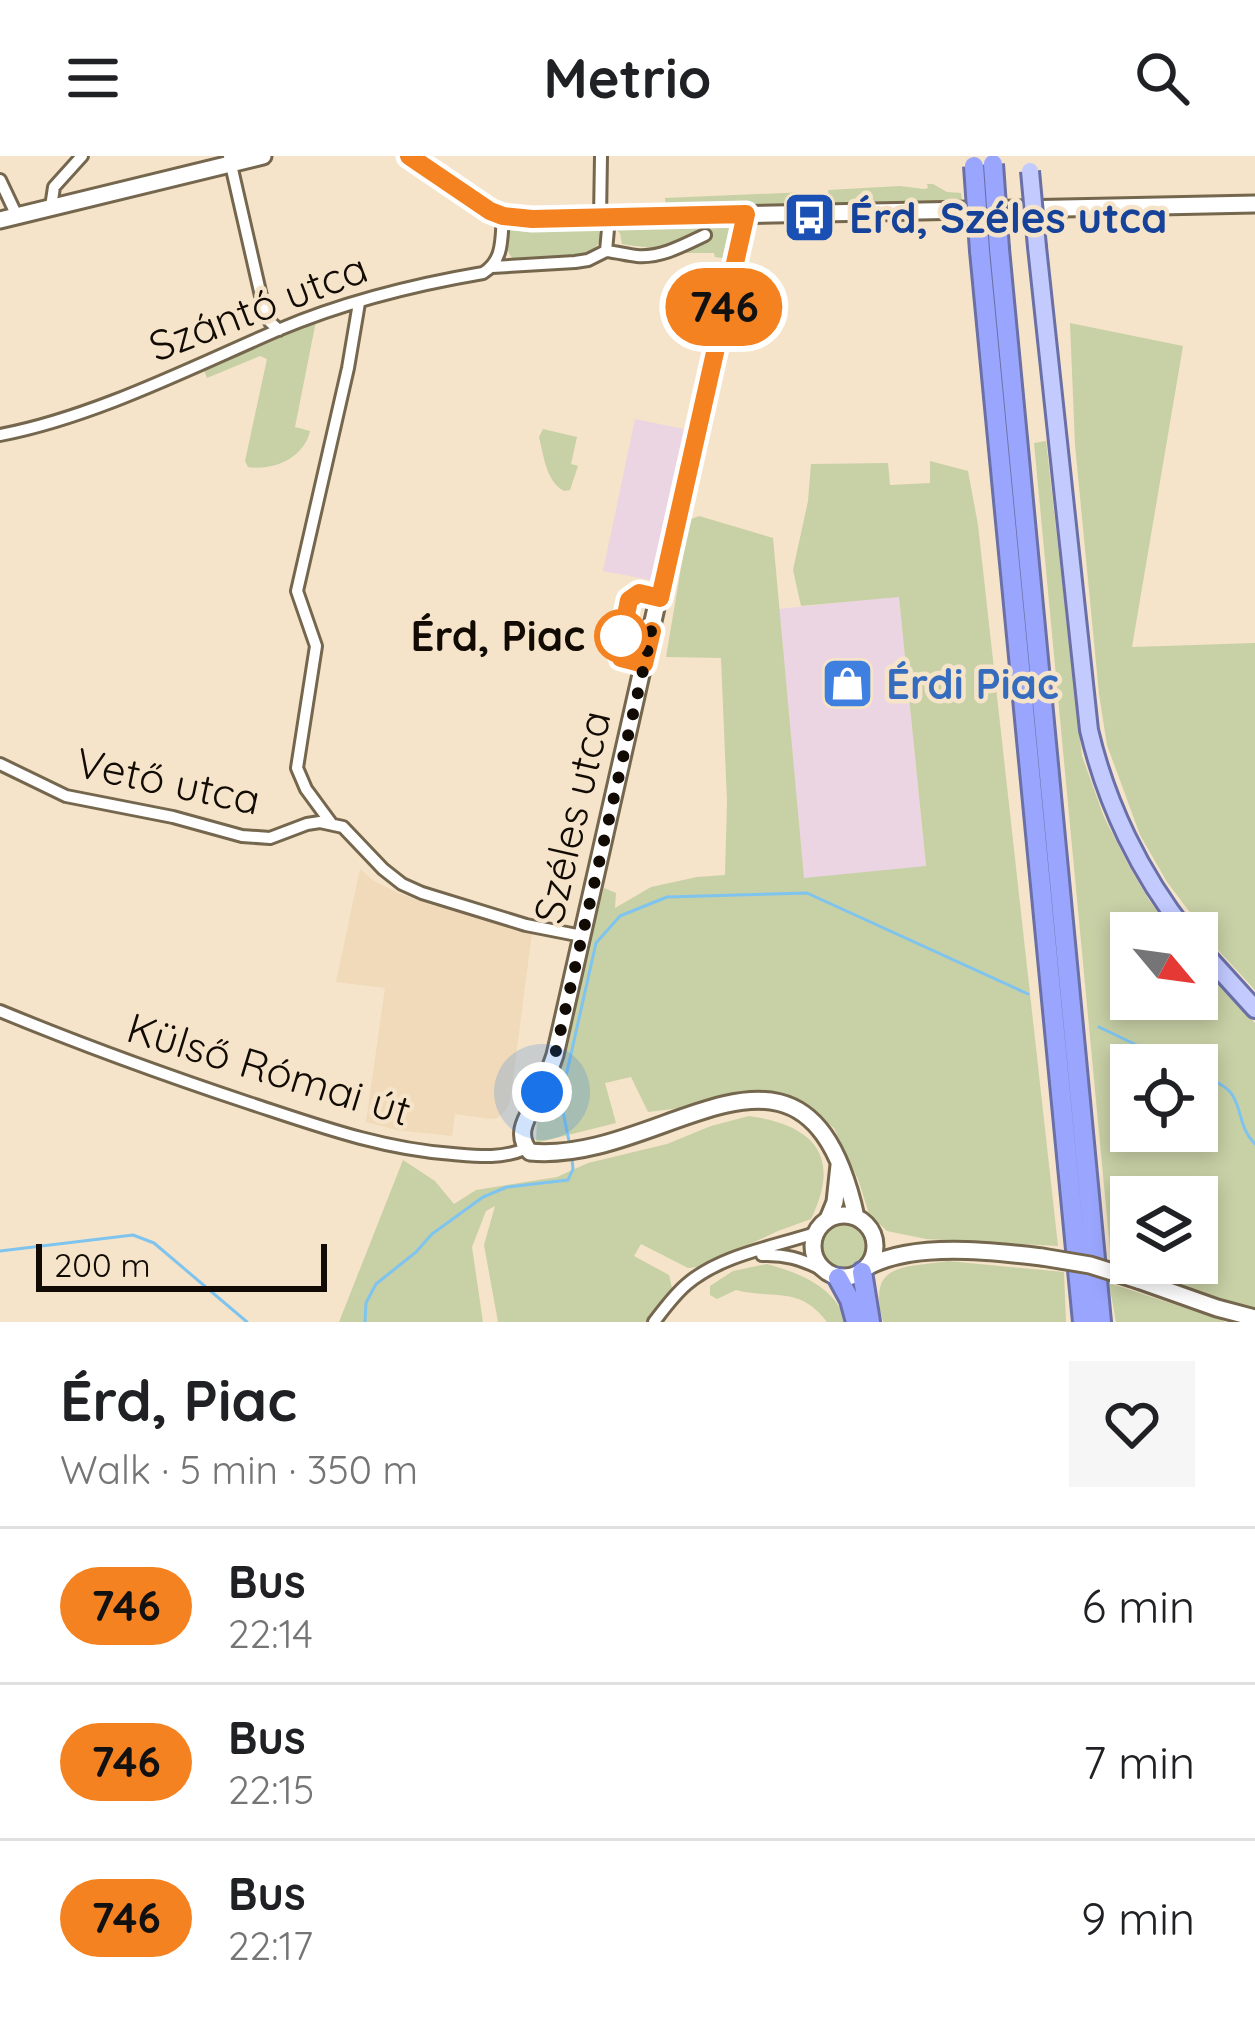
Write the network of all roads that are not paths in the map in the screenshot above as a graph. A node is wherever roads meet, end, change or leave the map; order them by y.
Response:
1 (82, 156) edge
2 (263, 156) edge
3 (408, 156) edge
4 (601, 156) edge
5 (230, 160) edge
6 (983, 160) edge
7 (1029, 164) edge
8 (0, 180) edge
9 (1255, 204) edge
10 (52, 208) junction
11 (746, 214) junction
12 (503, 216) junction
13 (9, 218) edge
14 (605, 218) junction
15 (704, 235) dead end
16 (606, 250) junction
17 (492, 268) junction
18 (358, 303) junction
19 (279, 330) junction
20 (0, 435) edge
21 (0, 764) edge
22 (331, 823) junction
23 (1172, 912) edge
24 (582, 936) junction
25 (1218, 968) edge
26 (1255, 1009) edge
27 (0, 1011) edge
28 (525, 1149) junction
29 (840, 1162) junction
30 (856, 1217) junction
31 (828, 1219) junction
32 (871, 1230) junction
33 (815, 1233) junction
34 (922, 1250) junction
35 (747, 1255) junction
36 (866, 1269) junction
37 (830, 1273) junction
38 (1088, 1279) junction
39 (1216, 1308) junction
40 (1255, 1318) edge
41 (654, 1322) edge
42 (856, 1322) edge
43 (870, 1322) edge
44 (1078, 1322) edge
45 (1103, 1322) edge
46 (1243, 1322) edge

1 - 10 street
2 - 5 street
3 - 12 street
4 - 14 street
5 - 10 street
5 - 19 street
6 - 38 highway, bridge
7 - 23 main road, bridge
8 - 13 street
9 - 11 street
10 - 13 street
11 - 14 street
11 - 24 street, Széles utca
12 - 14 street
12 - 17 street
14 - 16 street
15 - 16 street, Szántó utca
16 - 17 street, Szántó utca
17 - 18 street, Szántó utca
18 - 19 street, Szántó utca
18 - 22 street
19 - 20 street, Szántó utca
21 - 22 street, Vető utca
22 - 24 street
24 - 28 street, Széles utca
25 - 26 main road
27 - 28 street, Külső Római út
28 - 29 street
29 - 30 street
29 - 31 street
30 - 31 street
30 - 32 street
31 - 33 street
32 - 34 street
32 - 36 street
33 - 35 street
33 - 37 street
34 - 36 street
34 - 39 street, bridge
35 - 37 street
35 - 41 street
36 - 37 street
36 - 43 highway
37 - 42 highway
38 - 44 highway
38 - 45 highway
39 - 40 street
39 - 46 street

